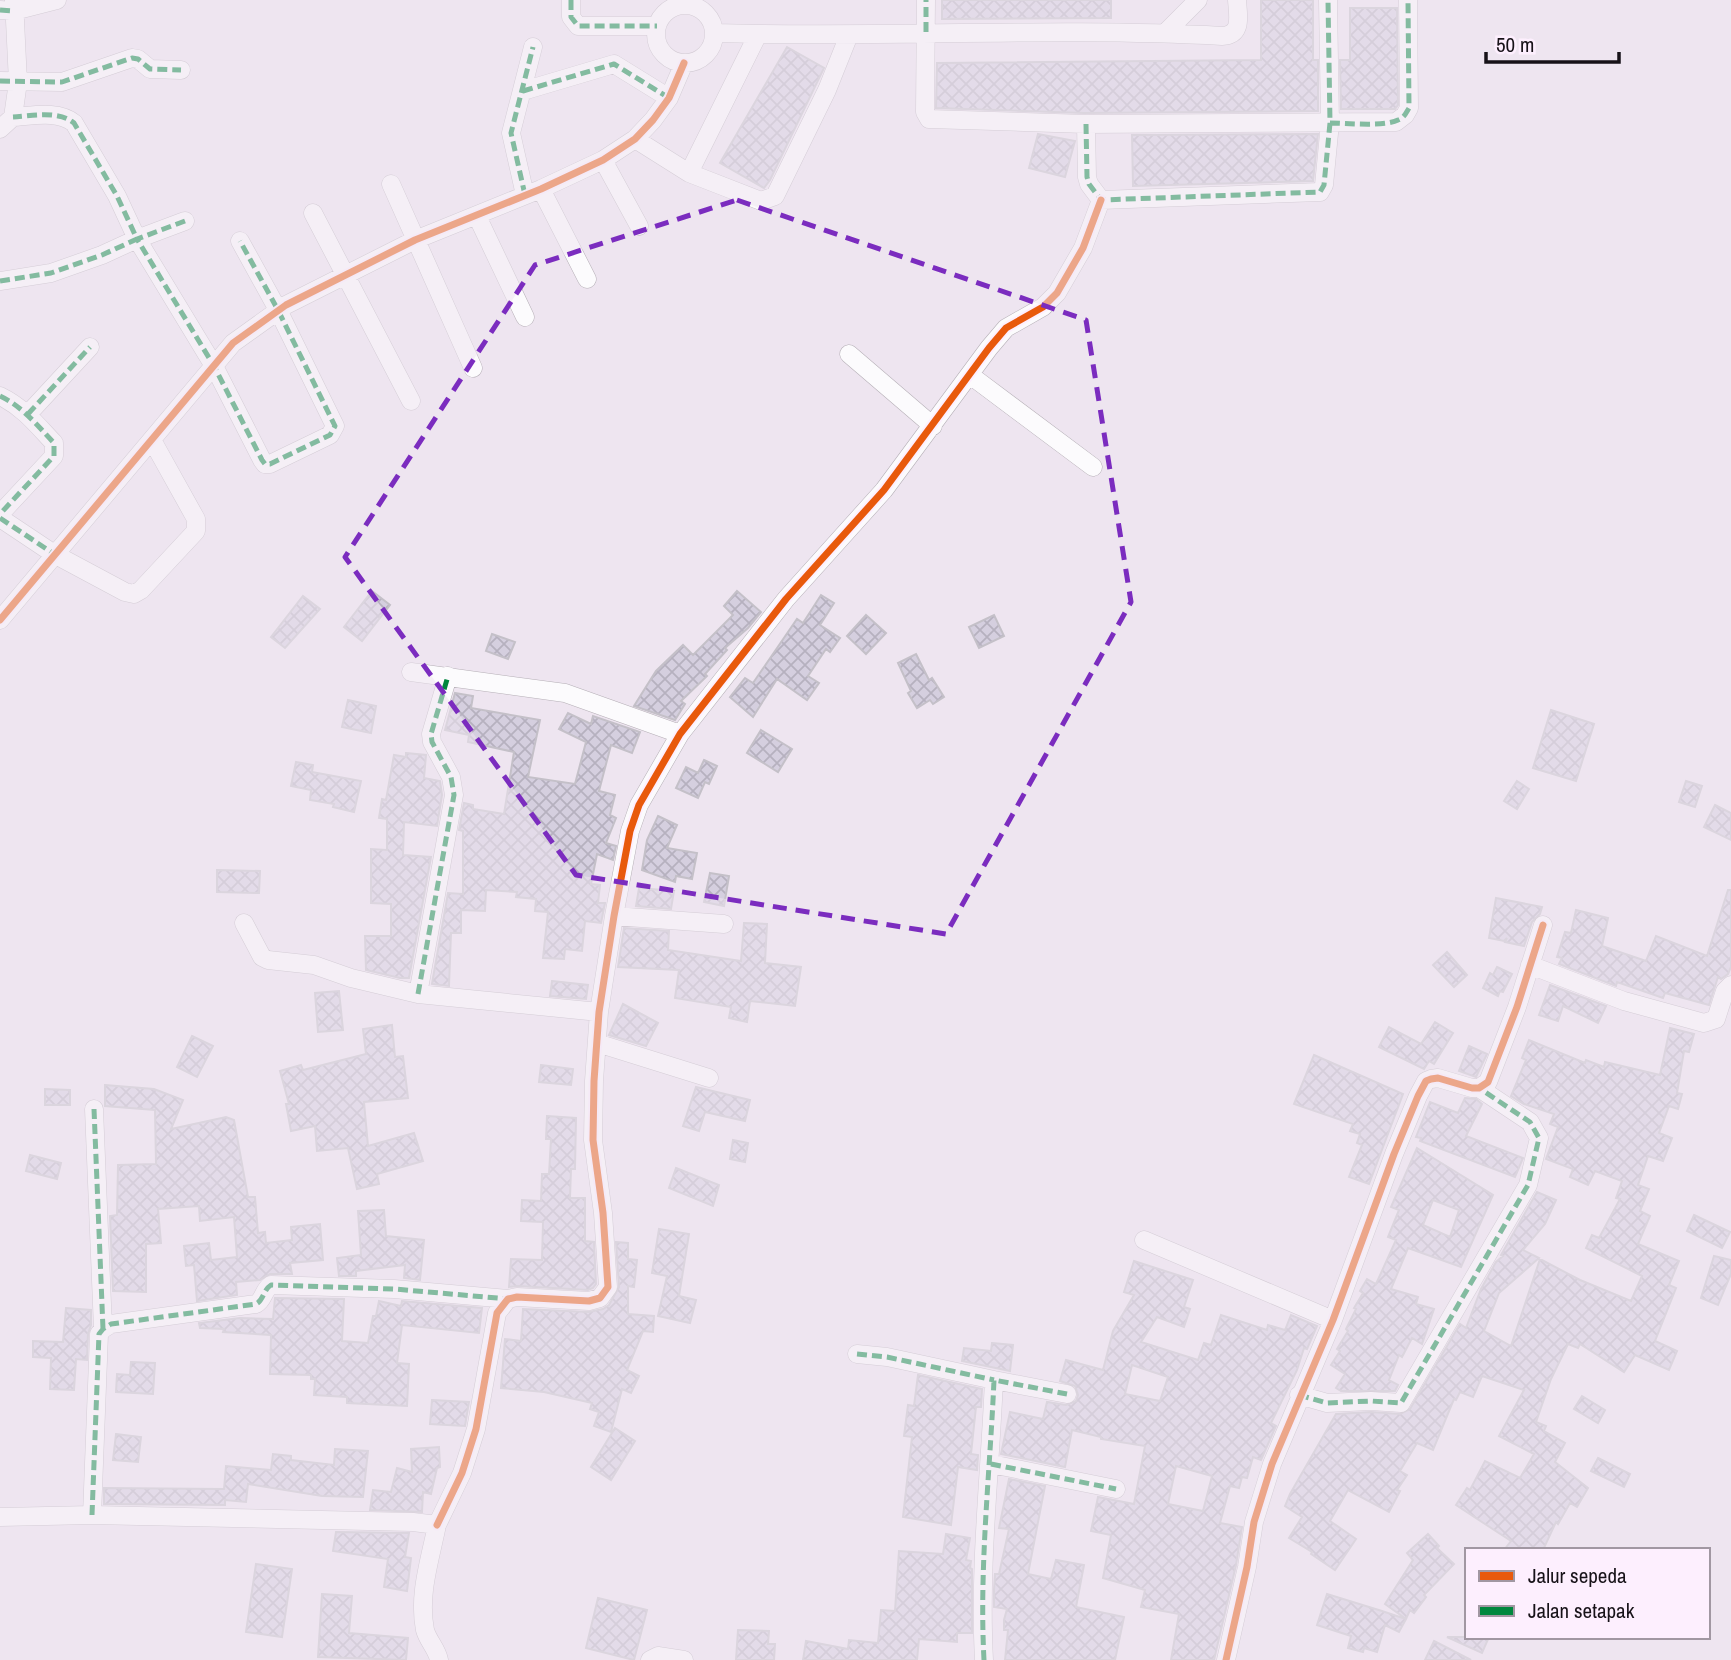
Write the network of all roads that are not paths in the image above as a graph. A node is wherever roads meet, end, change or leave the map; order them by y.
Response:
1 (57, 0) edge
2 (571, 0) edge
3 (926, 0) edge
4 (1198, 0) edge
5 (1237, 0) edge
6 (1328, 0) edge
7 (1408, 0) edge
8 (685, 2) edge
9 (9, 7) edge
10 (657, 26) junction
11 (926, 32) junction
12 (714, 33) junction
13 (1165, 33) junction
14 (758, 34) junction
15 (849, 35) junction
16 (533, 47) dead end
17 (684, 63) junction
18 (181, 70) dead end
19 (0, 81) edge
20 (18, 82) junction
21 (523, 91) junction
22 (668, 98) junction
23 (6, 123) edge
24 (1330, 123) junction
25 (1086, 124) junction
26 (635, 139) junction
27 (603, 160) junction
28 (689, 173) junction
29 (391, 184) dead end
30 (533, 192) junction
31 (1101, 200) junction
32 (313, 212) dead end
33 (477, 216) junction
34 (185, 221) dead end
35 (639, 226) dead end
36 (137, 239) junction
37 (415, 240) junction
38 (240, 241) dead end
39 (345, 275) junction
40 (587, 279) dead end
41 (0, 281) edge
42 (278, 310) junction
43 (525, 317) dead end
44 (90, 347) dead end
45 (849, 354) dead end
46 (214, 366) junction
47 (473, 368) dead end
48 (970, 375) junction
49 (0, 396) edge
50 (411, 401) dead end
51 (28, 414) junction
52 (933, 426) junction
53 (152, 440) junction
54 (1094, 467) dead end
55 (0, 516) edge
56 (54, 554) junction
57 (0, 621) edge
58 (411, 672) dead end
59 (448, 676) junction
60 (680, 734) junction
61 (614, 916) junction
62 (244, 923) dead end
63 (724, 924) dead end
64 (1543, 925) dead end
65 (1530, 965) junction
66 (1731, 985) edge
67 (418, 994) junction
68 (599, 1012) junction
69 (597, 1043) junction
70 (709, 1078) dead end
71 (1479, 1088) junction
72 (94, 1109) dead end
73 (1143, 1240) dead end
74 (508, 1299) junction
75 (1333, 1320) junction
76 (103, 1329) junction
77 (857, 1354) dead end
78 (994, 1380) junction
79 (1068, 1394) dead end
80 (1300, 1395) junction
81 (991, 1464) junction
82 (1116, 1489) dead end
83 (92, 1515) junction
84 (0, 1517) edge
85 (437, 1525) junction
86 (439, 1660) edge
87 (650, 1660) edge
88 (684, 1660) edge
89 (984, 1660) edge
90 (1226, 1660) edge

1 - 9 street
2 - 10 street
3 - 11 street
4 - 13 street
5 - 13 street
6 - 24 street
7 - 24 street
8 - 10 street
8 - 12 street
9 - 20 street
10 - 17 street
11 - 13 street
11 - 15 street
11 - 25 street
12 - 14 street
12 - 17 street
14 - 15 street
14 - 28 street
15 - 28 street
16 - 21 street
17 - 22 street
18 - 20 street
19 - 20 street
20 - 23 street
21 - 22 street
21 - 30 street
22 - 26 street
23 - 36 street
24 - 25 street
24 - 31 street
25 - 31 street
26 - 27 street
26 - 28 street
27 - 30 street
27 - 35 street
29 - 37 street
30 - 33 street
30 - 40 street
31 - 48 street
32 - 39 street
33 - 37 street
33 - 43 street
34 - 36 street
36 - 41 street
36 - 46 street
37 - 39 street
37 - 47 street
38 - 42 street
39 - 42 street
39 - 50 street
42 - 46 street
42 - 46 street
44 - 51 street
45 - 52 street
46 - 53 street
48 - 52 street
48 - 54 street
49 - 51 street
51 - 55 street
52 - 60 street
53 - 56 street
53 - 56 street
55 - 56 street
56 - 57 street
58 - 59 street
59 - 60 street
59 - 67 street
60 - 61 street
61 - 63 street
61 - 68 street
62 - 67 street
64 - 65 street
65 - 66 street
65 - 71 street
67 - 68 street
68 - 69 street
69 - 70 street
69 - 74 street
71 - 75 street
71 - 80 street
72 - 76 street
73 - 75 street
74 - 76 street
74 - 85 street
75 - 80 street
76 - 83 street
77 - 78 street
78 - 79 street
78 - 81 street
80 - 90 street
81 - 82 street
81 - 89 street
83 - 84 street
83 - 85 street
85 - 86 street
87 - 88 street

